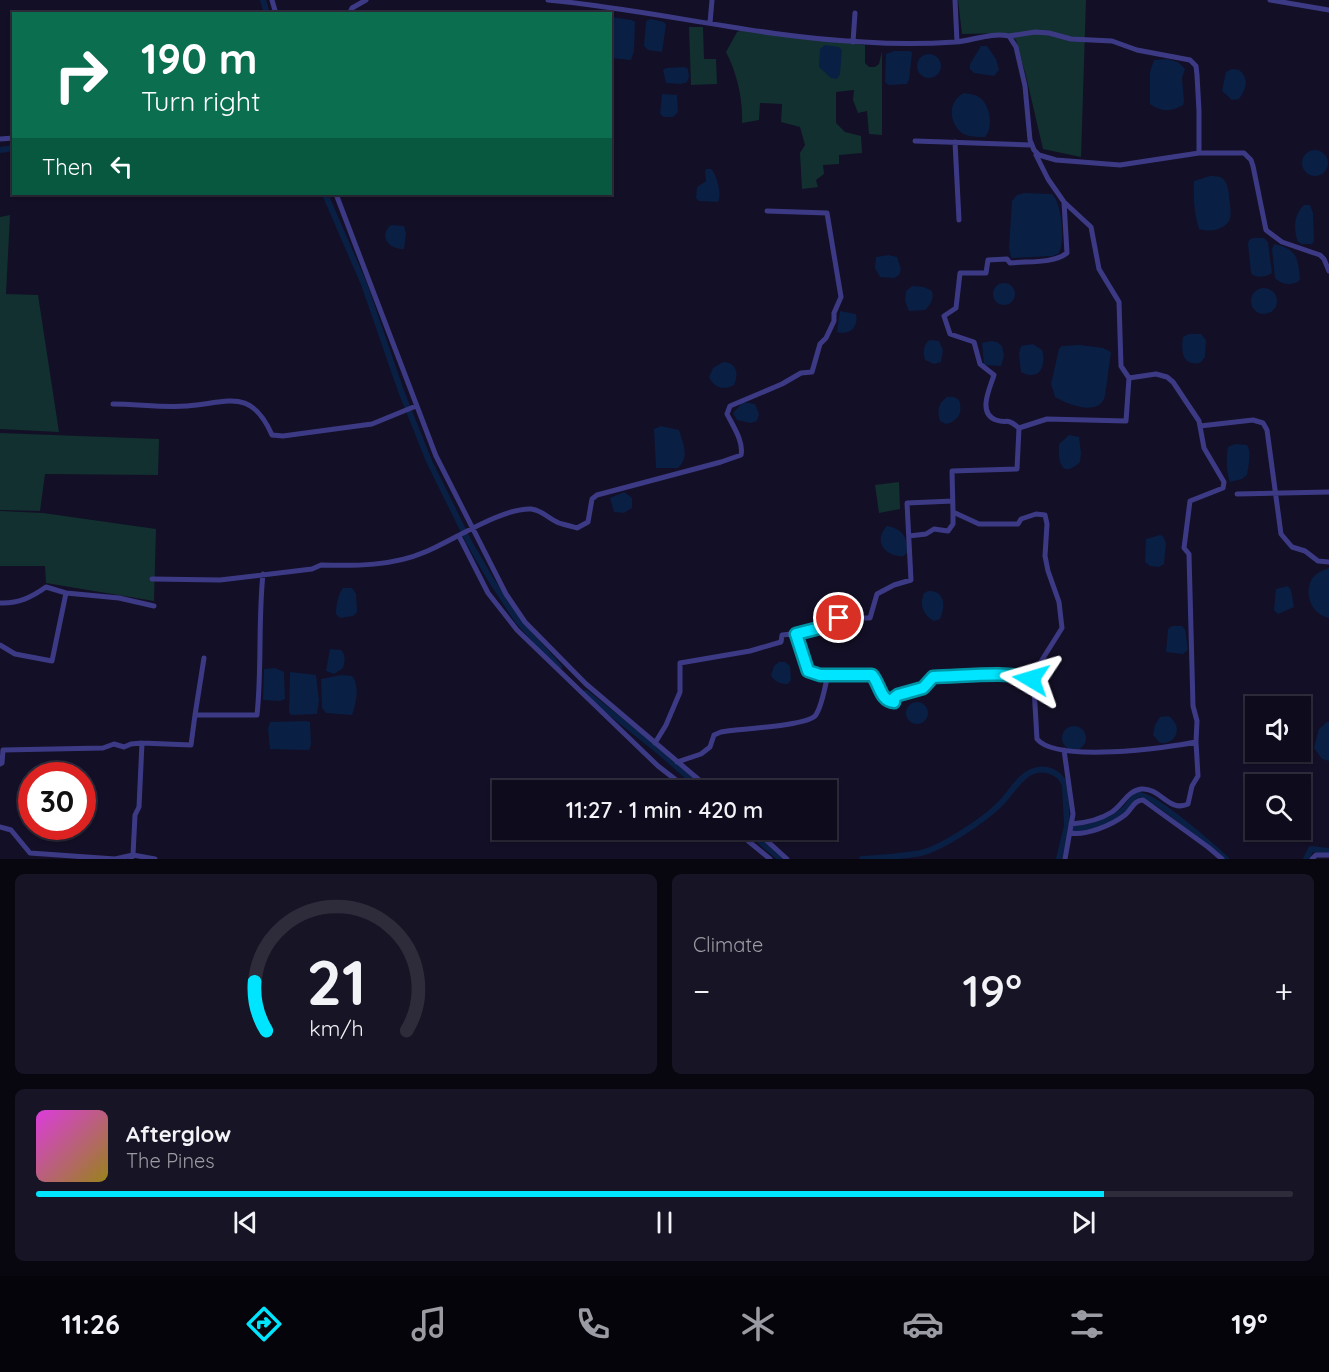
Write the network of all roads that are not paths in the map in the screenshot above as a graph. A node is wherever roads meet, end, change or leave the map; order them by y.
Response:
1 (366, 0) edge
2 (548, 0) edge
3 (712, 0) edge
4 (955, 0) edge
5 (1269, 0) edge
6 (1329, 10) edge
7 (350, 12) edge
8 (855, 13) dead end
9 (710, 23) junction
10 (1009, 36) junction
11 (853, 42) junction
12 (957, 42) junction
13 (915, 141) dead end
14 (955, 142) junction
15 (1032, 148) junction
16 (1199, 153) junction
17 (336, 195) edge
18 (1064, 202) junction
19 (767, 211) dead end
20 (959, 220) dead end
21 (1329, 272) edge
22 (1129, 378) junction
23 (113, 404) dead end
24 (416, 406) junction
25 (1200, 426) junction
26 (1018, 428) junction
27 (1329, 492) edge
28 (1274, 493) junction
29 (1237, 494) dead end
30 (953, 501) junction
31 (953, 512) junction
32 (473, 528) junction
33 (459, 536) junction
34 (909, 536) junction
35 (1329, 562) edge
36 (263, 574) junction
37 (152, 579) dead end
38 (66, 593) junction
39 (0, 603) edge
40 (154, 606) dead end
41 (796, 634) junction
42 (0, 645) edge
43 (204, 658) dead end
44 (828, 675) junction
45 (1030, 679) junction
46 (195, 715) junction
47 (1196, 742) junction
48 (142, 743) junction
49 (655, 743) junction
50 (1064, 750) junction
51 (677, 762) junction
52 (0, 765) edge
53 (676, 780) edge
54 (699, 780) edge
55 (1071, 824) junction
56 (0, 827) edge
57 (1070, 833) junction
58 (747, 840) edge
59 (766, 840) edge
60 (1329, 855) edge
61 (132, 857) edge
62 (155, 859) edge
63 (770, 859) edge
64 (787, 859) edge
65 (1065, 859) edge
66 (1222, 859) edge
67 (1312, 859) edge

1 - 7 street
2 - 9 street
3 - 9 street
4 - 12 street
5 - 6 street
8 - 11 street
9 - 11 street
10 - 12 street
10 - 15 street
10 - 16 street
11 - 12 street
13 - 14 street
14 - 15 street
14 - 20 street
15 - 16 street
15 - 18 street
16 - 21 street
17 - 24 street
18 - 22 street
18 - 26 street
19 - 32 street
22 - 25 street
22 - 26 street
23 - 24 street
24 - 32 street
25 - 28 street
25 - 47 street
26 - 30 street
27 - 28 street
28 - 29 street
28 - 35 street
30 - 31 street
30 - 34 street
31 - 34 street
31 - 45 street
32 - 33 street
32 - 49 street
33 - 36 street
33 - 53 street
34 - 41 street
36 - 37 street
36 - 46 street
38 - 39 street
38 - 40 street
38 - 42 street
41 - 44 street
41 - 49 street
43 - 46 street
44 - 45 street
44 - 51 street
45 - 50 street
46 - 48 street
47 - 50 street
47 - 55 street
48 - 52 street
48 - 61 street
49 - 51 street
50 - 55 street
51 - 54 street
55 - 57 street
56 - 61 street
57 - 65 street
57 - 66 street
58 - 63 street
59 - 64 street
60 - 67 street
61 - 62 street

